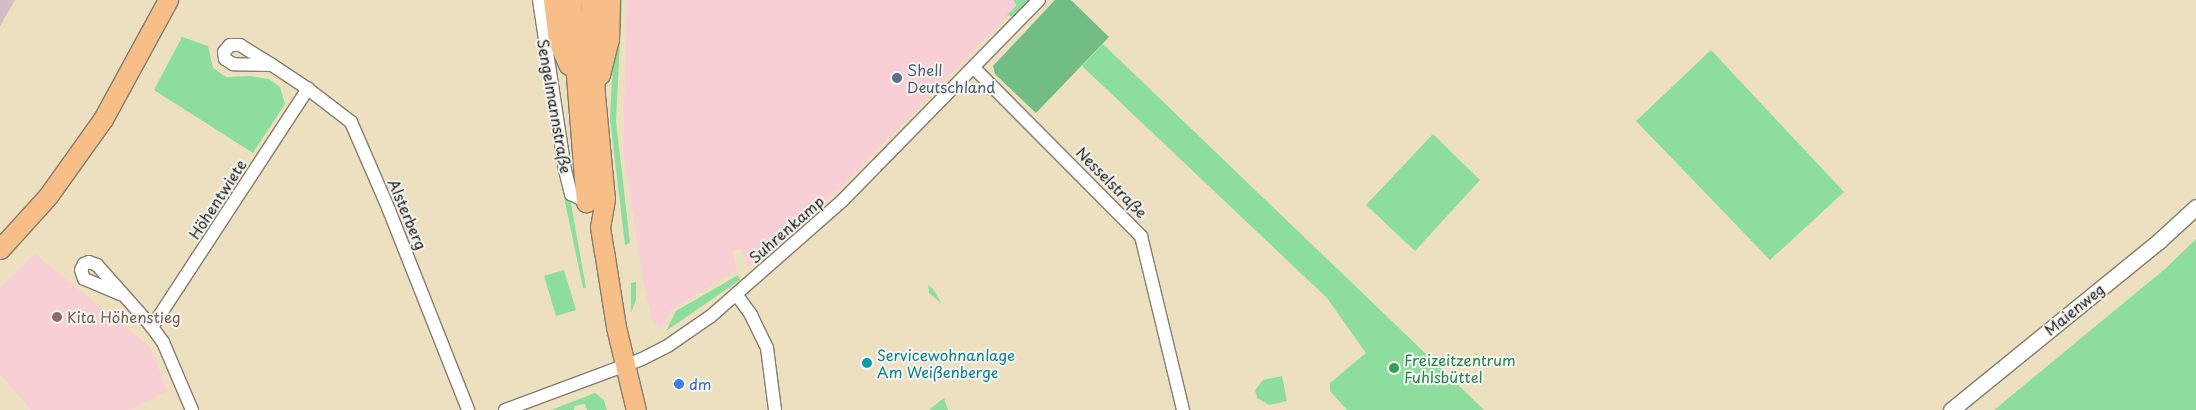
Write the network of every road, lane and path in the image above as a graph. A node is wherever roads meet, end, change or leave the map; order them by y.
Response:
1 (168, 0) edge
2 (539, 0) edge
3 (554, 0) edge
4 (571, 0) edge
5 (591, 0) edge
6 (610, 0) edge
7 (1039, 0) edge
8 (272, 65) dead end
9 (974, 68) junction
10 (575, 78) junction
11 (308, 89) junction
12 (595, 96) junction
13 (596, 200) junction
14 (2196, 207) edge
15 (0, 249) edge
16 (120, 294) dead end
17 (736, 294) junction
18 (152, 326) junction
19 (625, 365) junction
20 (192, 410) edge
21 (468, 410) edge
22 (504, 410) edge
23 (636, 410) edge
24 (775, 410) edge
25 (1183, 410) edge
26 (1951, 410) edge

1 - 15 main road
2 - 13 street, Sengelmannstraße
3 - 10 highway
4 - 10 highway, Sengelmannstraße
5 - 12 highway, Sengelmannstraße
6 - 12 highway
7 - 9 street, Suhrenkamp
8 - 11 street, Alsterberg
9 - 17 street, Suhrenkamp
9 - 25 street, Nesselstraße
10 - 13 highway, Sengelmannstraße
11 - 18 street, Höhentwiete
11 - 21 street, Alsterberg
12 - 13 highway, Sengelmannstraße
13 - 19 main road, Sengelmannstraße
14 - 26 street, Maienweg
16 - 18 street
17 - 19 street, Suhrenkamp
17 - 24 street
18 - 20 street
19 - 22 street, Suhrenkamp
19 - 23 main road, Sengelmannstraße

